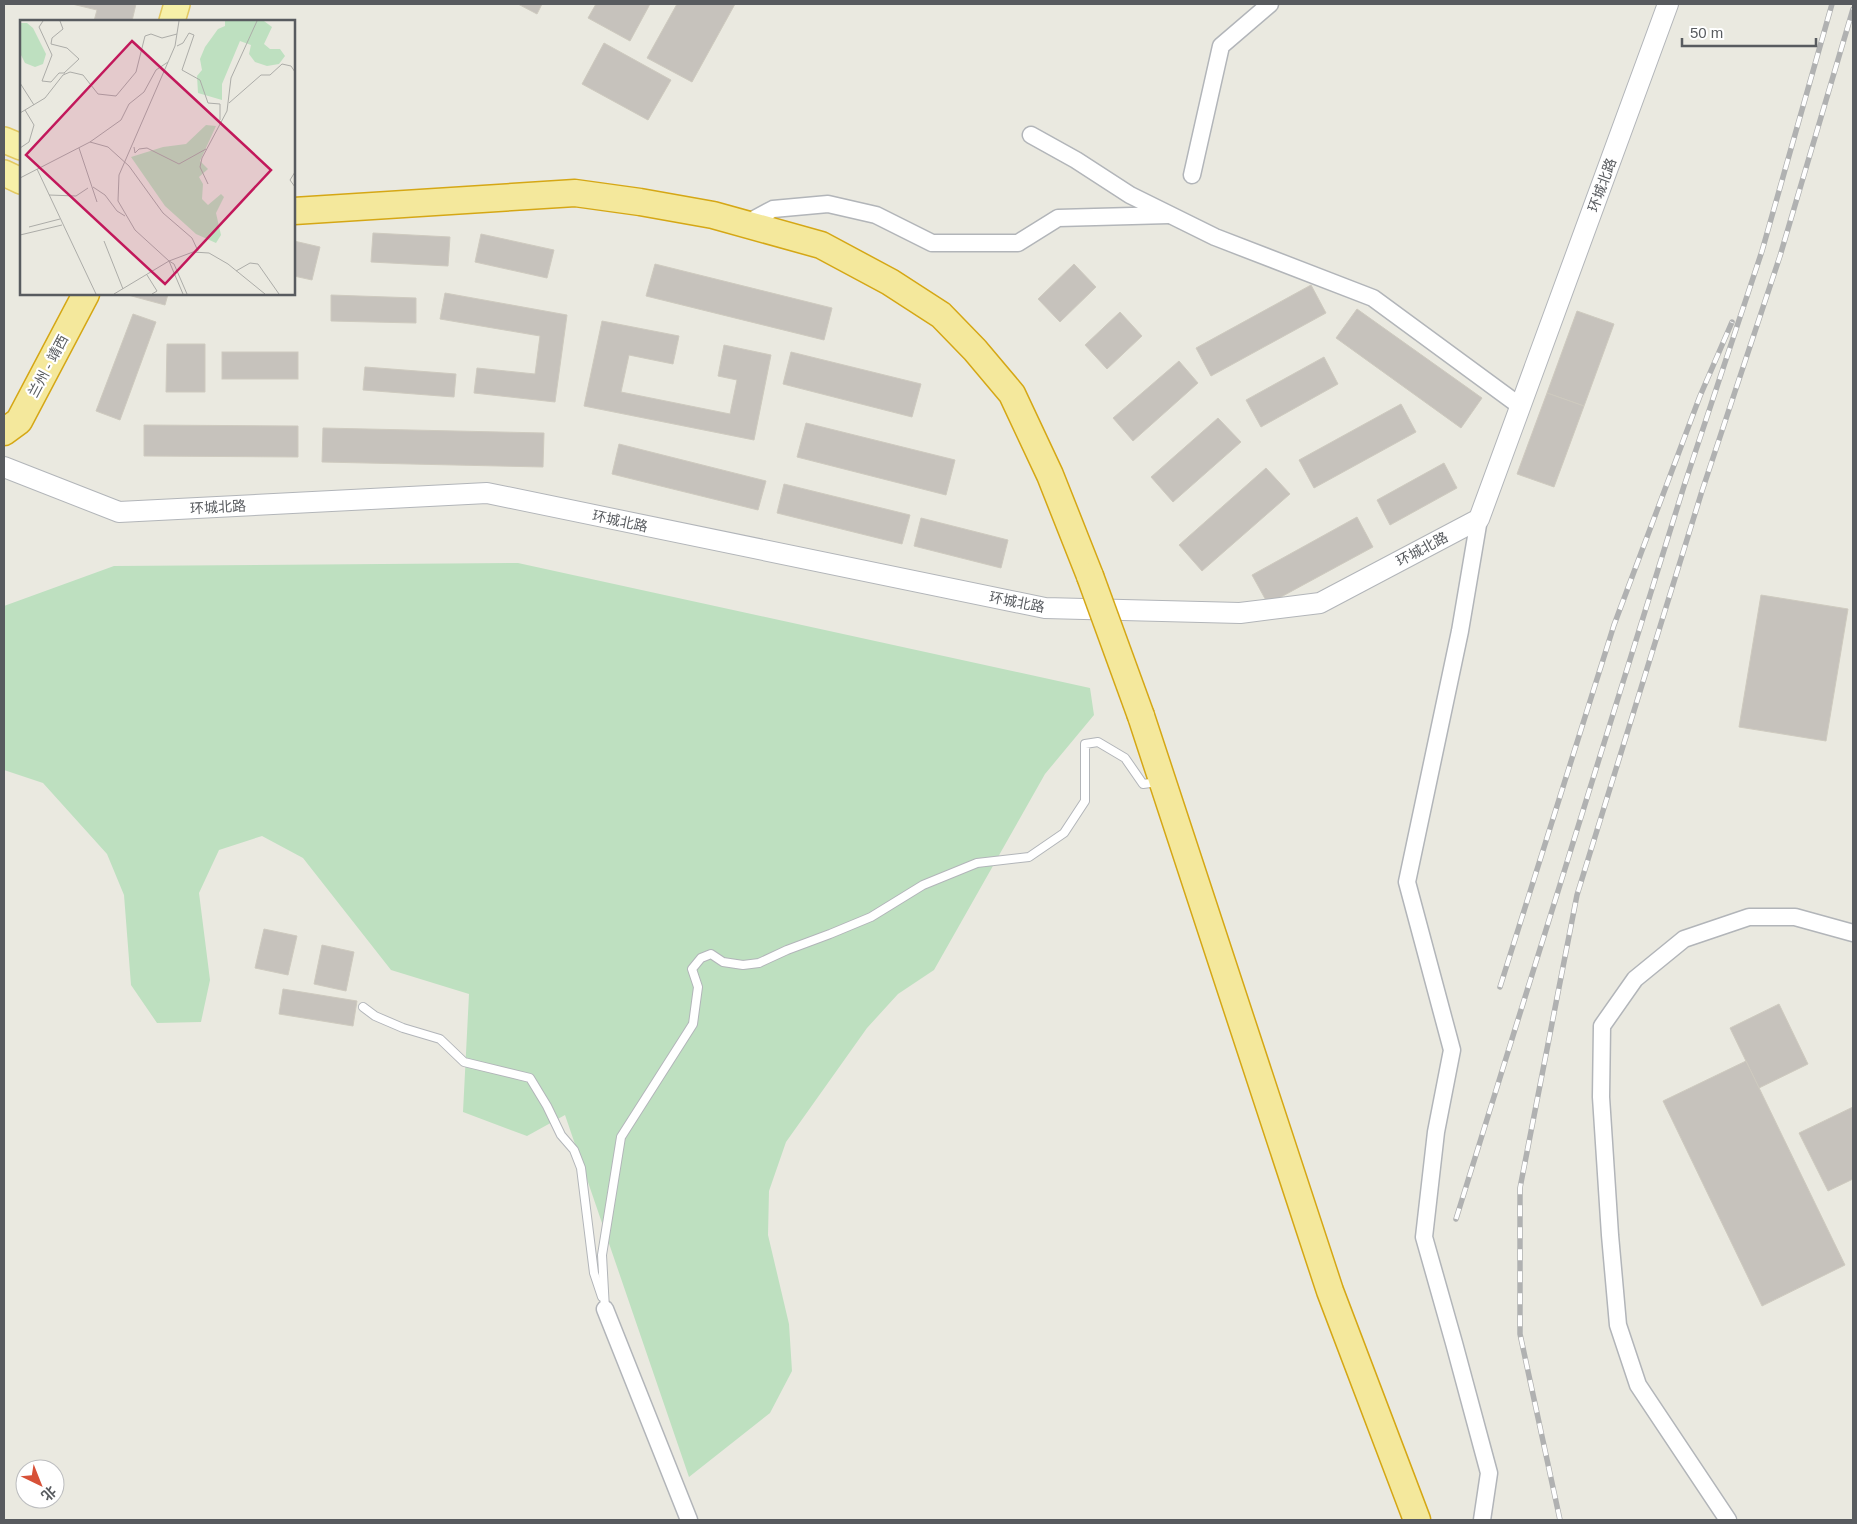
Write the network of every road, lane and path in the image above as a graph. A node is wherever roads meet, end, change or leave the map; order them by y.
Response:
1 (177, 4) edge
2 (1270, 4) edge
3 (1668, 4) edge
4 (172, 20) edge
5 (1031, 134) dead end
6 (4, 140) edge
7 (20, 147) edge
8 (4, 173) edge
9 (1192, 174) dead end
10 (20, 180) edge
11 (295, 211) edge
12 (1172, 215) junction
13 (745, 224) junction
14 (85, 295) edge
15 (1520, 406) junction
16 (4, 432) edge
17 (4, 467) edge
18 (1479, 518) junction
19 (1162, 782) junction
20 (1853, 933) edge
21 (363, 1007) dead end
22 (605, 1309) junction
23 (690, 1520) edge
24 (1417, 1520) edge
25 (1482, 1520) edge
26 (1728, 1520) edge

1 - 4 main road
2 - 9 street
3 - 15 street, 环城北路
5 - 12 street
6 - 7 main road
8 - 10 main road
11 - 13 highway
12 - 13 street
12 - 15 street
13 - 19 highway, bridge
14 - 16 highway, 兰州 - 靖西
15 - 18 street, 环城北路
17 - 18 street, 环城北路
18 - 25 street
19 - 22 lane
19 - 24 highway
20 - 26 street
21 - 22 lane
22 - 23 street

